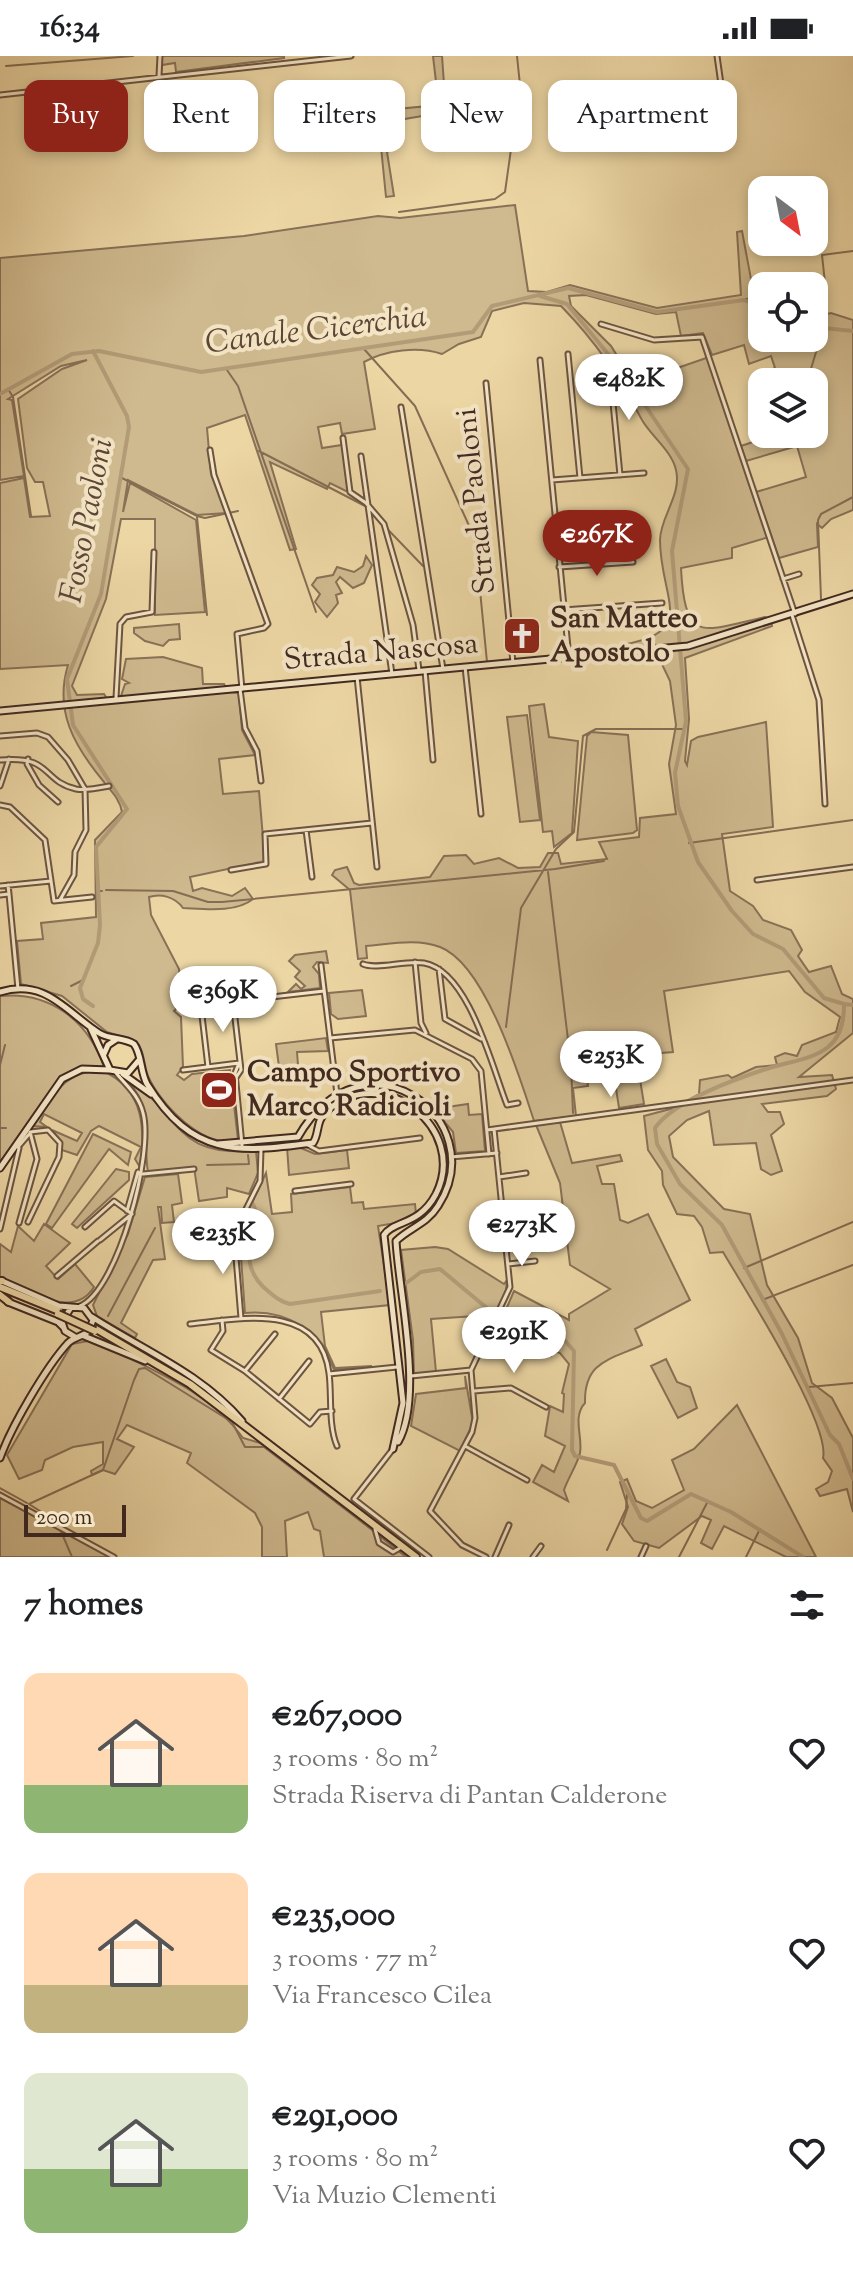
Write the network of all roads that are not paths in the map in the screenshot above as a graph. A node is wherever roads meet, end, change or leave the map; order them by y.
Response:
1 (160, 56) edge
2 (351, 56) edge
3 (717, 56) edge
4 (159, 76) junction
5 (720, 80) edge
6 (0, 95) edge
7 (601, 324) dead end
8 (568, 354) dead end
9 (540, 360) dead end
10 (610, 372) dead end
11 (486, 383) dead end
12 (401, 407) dead end
13 (343, 438) dead end
14 (210, 450) dead end
15 (361, 456) dead end
16 (644, 473) dead end
17 (620, 475) junction
18 (580, 478) junction
19 (552, 480) junction
20 (366, 503) junction
21 (154, 552) dead end
22 (633, 562) dead end
23 (559, 567) junction
24 (799, 574) dead end
25 (783, 579) junction
26 (853, 594) edge
27 (662, 603) dead end
28 (563, 610) junction
29 (793, 614) junction
30 (569, 658) junction
31 (513, 663) junction
32 (465, 667) junction
33 (443, 669) junction
34 (422, 671) junction
35 (392, 674) junction
36 (357, 677) junction
37 (241, 689) junction
38 (116, 701) junction
39 (0, 711) edge
40 (0, 736) edge
41 (9, 759) junction
42 (28, 759) junction
43 (0, 760) edge
44 (433, 760) dead end
45 (261, 781) dead end
46 (0, 786) edge
47 (109, 786) dead end
48 (85, 789) junction
49 (58, 802) dead end
50 (825, 804) dead end
51 (0, 805) edge
52 (481, 814) dead end
53 (372, 823) junction
54 (306, 830) junction
55 (377, 867) dead end
56 (853, 867) edge
57 (231, 870) dead end
58 (312, 877) dead end
59 (757, 880) dead end
60 (51, 881) junction
61 (8, 885) junction
62 (0, 886) edge
63 (9, 894) junction
64 (0, 895) edge
65 (92, 897) dead end
66 (60, 900) junction
67 (415, 962) junction
68 (363, 964) dead end
69 (321, 965) dead end
70 (439, 969) junction
71 (18, 989) junction
72 (2, 990) edge
73 (324, 991) junction
74 (233, 1001) junction
75 (201, 1005) junction
76 (183, 1007) dead end
77 (421, 1017) junction
78 (88, 1025) junction
79 (410, 1029) junction
80 (427, 1034) junction
81 (330, 1038) junction
82 (118, 1039) junction
83 (481, 1039) junction
84 (104, 1054) junction
85 (139, 1059) junction
86 (489, 1060) junction
87 (239, 1063) junction
88 (479, 1066) junction
89 (208, 1067) junction
90 (183, 1070) dead end
91 (116, 1072) junction
92 (853, 1081) edge
93 (353, 1088) junction
94 (337, 1094) junction
95 (355, 1096) junction
96 (518, 1103) dead end
97 (162, 1105) junction
98 (434, 1115) junction
99 (427, 1120) junction
100 (29, 1129) junction
101 (494, 1129) junction
102 (487, 1130) junction
103 (316, 1138) junction
104 (420, 1138) dead end
105 (300, 1140) junction
106 (211, 1144) junction
107 (242, 1145) junction
108 (261, 1146) junction
109 (17, 1147) junction
110 (317, 1150) junction
111 (497, 1153) junction
112 (489, 1154) junction
113 (451, 1157) junction
114 (0, 1168) edge
115 (194, 1169) dead end
116 (140, 1173) junction
117 (526, 1173) dead end
118 (499, 1177) junction
119 (351, 1184) dead end
120 (295, 1191) dead end
121 (432, 1200) junction
122 (439, 1204) junction
123 (130, 1212) junction
124 (28, 1222) dead end
125 (19, 1223) dead end
126 (117, 1226) junction
127 (85, 1227) dead end
128 (0, 1229) edge
129 (126, 1229) junction
130 (390, 1229) junction
131 (386, 1240) junction
132 (397, 1240) junction
133 (535, 1261) dead end
134 (508, 1264) junction
135 (57, 1276) dead end
136 (0, 1287) edge
137 (9, 1302) joint
138 (76, 1307) junction
139 (92, 1317) junction
140 (241, 1318) junction
141 (222, 1320) junction
142 (395, 1320) junction
143 (403, 1320) junction
144 (190, 1324) dead end
145 (64, 1329) junction
146 (96, 1330) junction
147 (275, 1334) dead end
148 (80, 1337) junction
149 (61, 1352) junction
150 (309, 1361) dead end
151 (151, 1363) junction
152 (399, 1367) junction
153 (471, 1370) junction
154 (245, 1371) junction
155 (329, 1374) junction
156 (409, 1376) junction
157 (472, 1391) junction
158 (402, 1395) junction
159 (410, 1395) junction
160 (279, 1399) junction
161 (546, 1407) dead end
162 (332, 1411) junction
163 (245, 1425) junction
164 (337, 1446) dead end
165 (465, 1446) junction
166 (393, 1449) junction
167 (0, 1458) edge
168 (527, 1480) dead end
169 (0, 1495) edge
170 (509, 1525) dead end
171 (378, 1530) junction
172 (395, 1532) junction
173 (541, 1546) dead end
174 (646, 1546) dead end
175 (395, 1552) edge
176 (114, 1557) edge
177 (414, 1557) edge
178 (429, 1557) edge
179 (486, 1557) edge
180 (495, 1557) edge
181 (533, 1557) edge
182 (641, 1557) edge

1 - 4 street
2 - 4 street
3 - 5 street
4 - 6 street
7 - 25 street
8 - 18 street
9 - 19 street
10 - 17 street
11 - 31 street, Strada Paoloni
12 - 33 street
13 - 20 street
14 - 37 street
15 - 20 street
16 - 17 street
17 - 18 street
18 - 19 street
19 - 23 street
20 - 34 street
20 - 35 street
21 - 38 street
22 - 23 street
23 - 28 street
24 - 25 street
25 - 29 street
26 - 29 street, Strada Nascosa
27 - 28 street
28 - 30 street
29 - 30 street, Strada Nascosa
29 - 50 street
30 - 31 street, Strada Nascosa
31 - 32 street, Strada Nascosa
32 - 33 street, Strada Nascosa
32 - 52 street
33 - 34 street, Strada Nascosa
34 - 35 street, Strada Nascosa
34 - 44 street
35 - 36 street, Strada Nascosa
36 - 37 street, Strada Nascosa
36 - 53 street
37 - 38 street, Strada Nascosa
37 - 45 street
38 - 39 street, Strada Nascosa
40 - 48 street
41 - 42 street
41 - 43 street
41 - 46 street
42 - 48 street
42 - 49 street
47 - 48 street
48 - 66 street
51 - 60 street
53 - 54 street
53 - 55 street
54 - 57 street
54 - 58 street
56 - 59 street
60 - 61 street
60 - 66 street
61 - 62 street
61 - 63 street
63 - 64 street
63 - 71 street
65 - 66 street
67 - 68 street
67 - 70 street
67 - 77 street
69 - 73 street
70 - 83 street
70 - 83 street
71 - 72 street
71 - 78 street
73 - 74 street
73 - 81 street
74 - 75 street
74 - 87 street
75 - 76 street
75 - 89 street
77 - 79 street
77 - 80 street
78 - 82 street
78 - 84 street
79 - 80 street
79 - 81 street
80 - 88 street
81 - 94 street
82 - 84 street
82 - 85 street
83 - 86 street
84 - 91 street
85 - 91 street
85 - 97 street
86 - 88 street
86 - 96 street
87 - 89 street
87 - 107 street
88 - 102 street
89 - 90 street
91 - 97 street
91 - 100 street
91 - 116 street
92 - 101 street
93 - 94 street
93 - 95 street
93 - 98 street
94 - 105 street
95 - 99 street
95 - 103 street
97 - 106 street
98 - 99 street
98 - 113 street
99 - 121 street
100 - 109 street
100 - 124 street
100 - 125 street
101 - 102 street
101 - 111 street
102 - 112 street
103 - 105 street
103 - 105 street
103 - 110 street
104 - 110 street
105 - 107 street
105 - 108 street
105 - 110 street
106 - 107 street
106 - 108 street
108 - 140 street
109 - 114 street
109 - 128 street
111 - 112 street
111 - 118 street
112 - 113 street
113 - 122 street
115 - 116 street
116 - 123 street
117 - 118 street
118 - 134 street
119 - 120 street
121 - 122 street
121 - 130 street
122 - 132 street
123 - 126 street
123 - 127 street
123 - 129 street
126 - 129 street
126 - 135 street
129 - 138 street
130 - 131 street
130 - 132 street
131 - 132 street
131 - 142 street
132 - 143 street
133 - 134 street
134 - 153 street
136 - 137 main road
136 - 138 street
136 - 146 main road, bridge
137 - 145 street
138 - 139 street
138 - 145 street
139 - 148 street
139 - 163 street
140 - 141 street
140 - 155 street
141 - 144 street
141 - 154 street
142 - 143 street
142 - 152 street
143 - 156 street
145 - 148 street
145 - 149 street
146 - 151 main road
146 - 163 main road
147 - 154 street
148 - 149 street
148 - 151 street
149 - 167 street
150 - 160 street
151 - 171 main road
152 - 155 street
152 - 158 street
153 - 156 street
153 - 157 street
154 - 160 street
155 - 162 street
156 - 159 street
157 - 161 street
157 - 165 street
158 - 159 street
158 - 166 street
159 - 166 street
160 - 162 street
162 - 164 street
163 - 171 main road
165 - 168 street
165 - 179 street
166 - 172 street
169 - 176 street
170 - 180 street
171 - 172 street
171 - 175 main road
171 - 177 main road
172 - 178 street
173 - 181 street
174 - 182 street
175 - 177 main road

